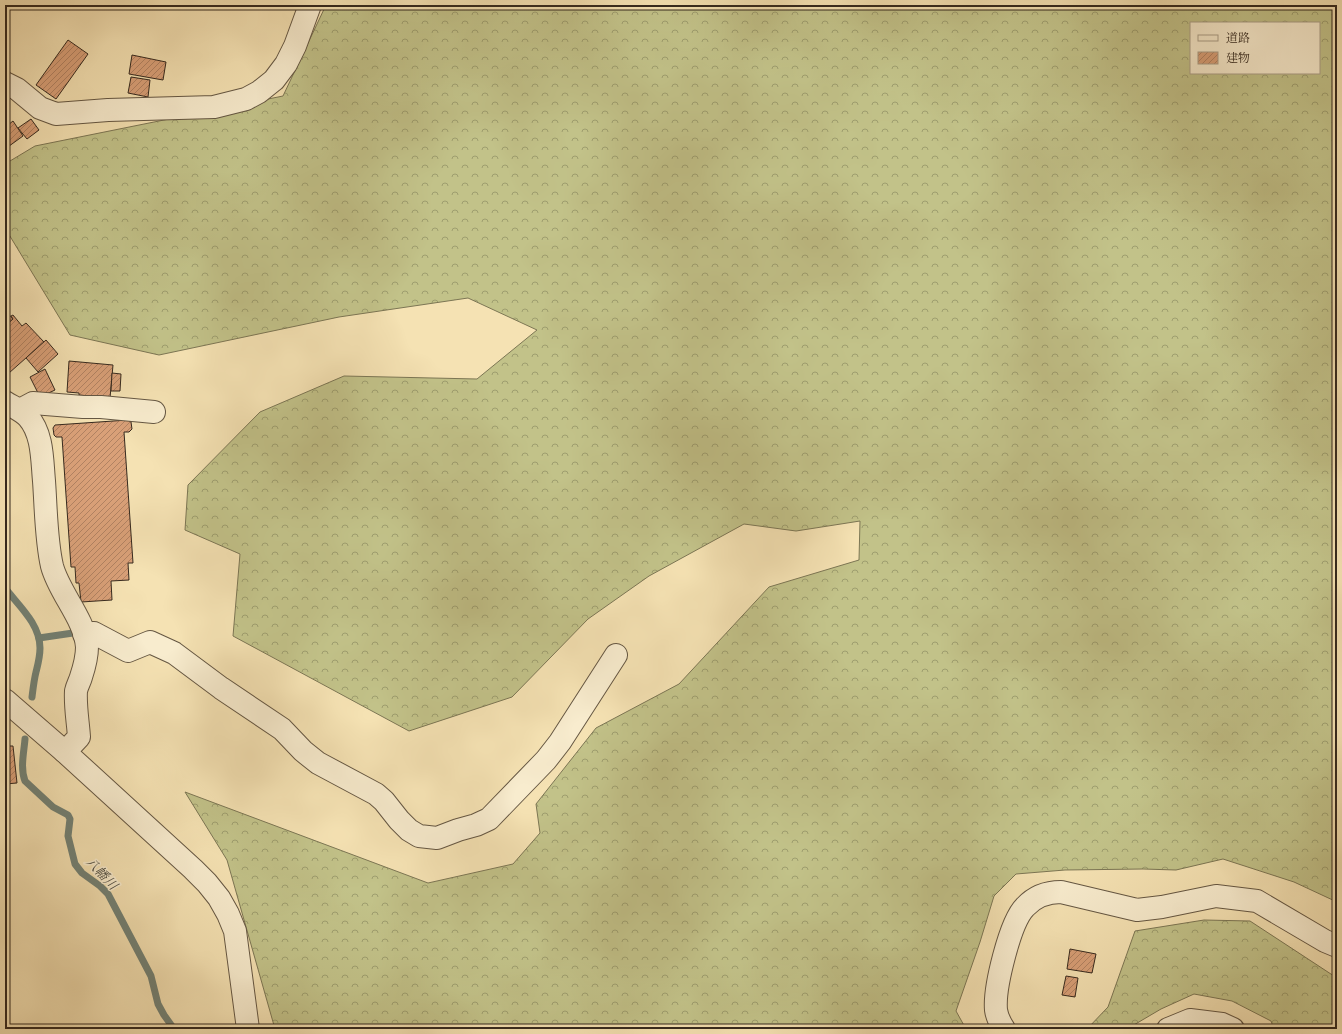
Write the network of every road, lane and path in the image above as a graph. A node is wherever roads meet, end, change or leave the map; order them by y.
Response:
1 (310, 5) edge
2 (5, 83) edge
3 (12, 406) edge
4 (154, 412) dead end
5 (84, 634) junction
6 (616, 654) dead end
7 (5, 700) edge
8 (65, 752) junction
9 (1337, 946) edge
10 (248, 1029) edge
11 (1004, 1029) edge
12 (1168, 1029) edge
13 (1233, 1029) edge

1 - 2 street
3 - 4 street
3 - 5 street
5 - 6 street
5 - 8 street
7 - 8 street
8 - 10 street
9 - 11 street
12 - 13 street

